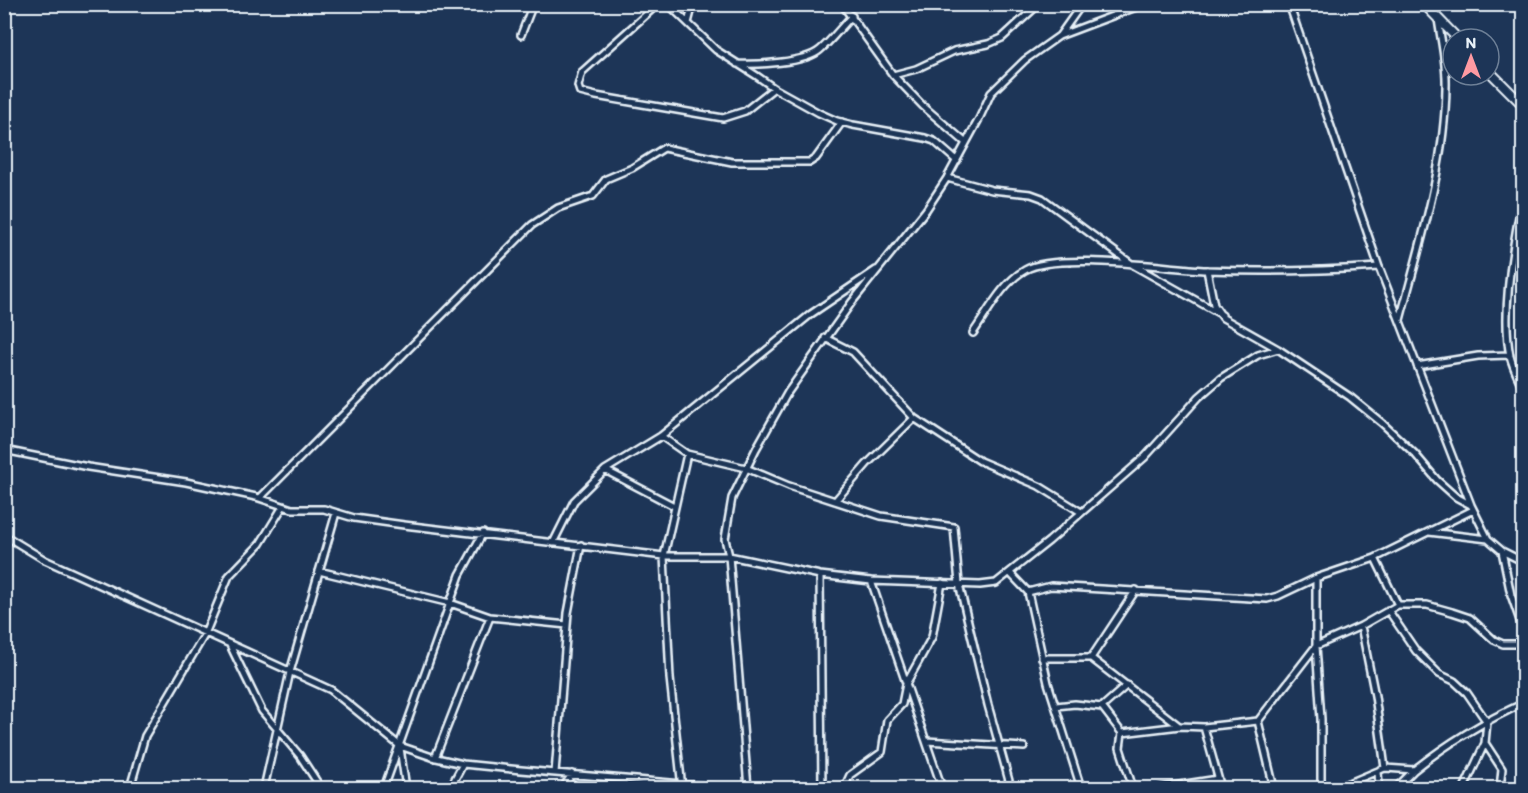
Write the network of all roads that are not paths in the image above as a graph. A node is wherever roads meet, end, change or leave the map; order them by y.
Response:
1 (533, 4) edge
2 (658, 4) edge
3 (668, 4) edge
4 (693, 4) edge
5 (842, 4) edge
6 (1039, 4) edge
7 (1082, 4) edge
8 (1144, 4) edge
9 (1289, 4) edge
10 (1424, 4) edge
11 (852, 16) junction
12 (1438, 19) junction
13 (687, 23) junction
14 (1446, 27) edge
15 (521, 35) dead end
16 (1059, 36) junction
17 (735, 64) junction
18 (893, 75) junction
19 (1501, 83) edge
20 (774, 88) junction
21 (1524, 106) edge
22 (842, 122) junction
23 (966, 143) junction
24 (957, 160) junction
25 (947, 178) junction
26 (1524, 192) edge
27 (1133, 265) junction
28 (881, 267) junction
29 (1379, 267) junction
30 (1207, 270) junction
31 (1222, 315) junction
32 (1400, 320) junction
33 (973, 333) dead end
34 (825, 338) junction
35 (1278, 349) junction
36 (1510, 355) junction
37 (1417, 366) junction
38 (1521, 380) edge
39 (1524, 391) edge
40 (914, 418) junction
41 (662, 436) junction
42 (4, 450) edge
43 (687, 454) junction
44 (746, 468) junction
45 (605, 471) junction
46 (260, 498) junction
47 (835, 501) junction
48 (674, 506) junction
49 (1472, 507) junction
50 (282, 508) junction
51 (1081, 512) junction
52 (336, 513) junction
53 (1428, 532) junction
54 (483, 533) junction
55 (4, 535) edge
56 (1488, 539) junction
57 (553, 543) junction
58 (581, 545) junction
59 (1502, 551) junction
60 (664, 556) junction
61 (729, 556) junction
62 (1375, 558) junction
63 (1524, 562) edge
64 (319, 571) junction
65 (1010, 573) junction
66 (820, 575) junction
67 (1316, 578) junction
68 (871, 581) junction
69 (942, 584) junction
70 (959, 584) junction
71 (1136, 591) junction
72 (1028, 592) junction
73 (450, 603) junction
74 (1398, 605) junction
75 (1388, 610) junction
76 (490, 617) junction
77 (567, 625) junction
78 (1361, 626) junction
79 (1524, 632) edge
80 (205, 634) junction
81 (1524, 644) edge
82 (230, 645) junction
83 (1316, 646) junction
84 (1042, 658) junction
85 (1091, 658) junction
86 (290, 672) junction
87 (906, 684) junction
88 (1127, 685) junction
89 (1524, 703) edge
90 (1056, 706) junction
91 (1102, 707) junction
92 (1258, 722) junction
93 (1487, 722) junction
94 (1180, 726) junction
95 (1204, 727) junction
96 (277, 729) junction
97 (1122, 733) junction
98 (926, 741) junction
99 (1485, 743) junction
100 (400, 746) junction
101 (1000, 746) junction
102 (1024, 747) dead end
103 (435, 758) junction
104 (464, 764) junction
105 (1385, 768) junction
106 (1414, 770) junction
107 (1378, 771) junction
108 (555, 773) junction
109 (572, 774) junction
110 (629, 779) junction
111 (1218, 779) junction
112 (682, 787) edge
113 (130, 789) edge
114 (264, 789) edge
115 (321, 789) edge
116 (384, 789) edge
117 (406, 789) edge
118 (450, 789) edge
119 (563, 789) edge
120 (628, 789) edge
121 (728, 789) edge
122 (748, 789) edge
123 (822, 789) edge
124 (844, 789) edge
125 (942, 789) edge
126 (1011, 789) edge
127 (1081, 789) edge
128 (1133, 789) edge
129 (1160, 789) edge
130 (1221, 789) edge
131 (1274, 789) edge
132 (1321, 789) edge
133 (1337, 789) edge
134 (1379, 789) edge
135 (1396, 789) edge
136 (1464, 789) edge
137 (1500, 789) edge

1 - 15 street
2 - 20 street
3 - 13 street
4 - 13 street
5 - 11 street
6 - 18 street
7 - 16 street
8 - 16 street
9 - 29 street
10 - 12 main road
11 - 17 street
11 - 18 street
12 - 14 main road
12 - 32 street
13 - 17 street
16 - 23 street
17 - 20 street
18 - 23 street
19 - 21 main road
20 - 22 street
22 - 24 street
22 - 46 street
23 - 24 street
24 - 25 street
25 - 27 street
25 - 28 street
26 - 36 street
27 - 30 street
27 - 31 street
27 - 33 street
28 - 34 street
28 - 41 street
29 - 30 street
29 - 32 street
30 - 31 street
31 - 35 street
32 - 37 street
34 - 40 street
34 - 44 street
35 - 49 street
35 - 51 street
36 - 37 street
36 - 38 street
37 - 49 street
38 - 39 street
40 - 47 street
40 - 51 street
41 - 43 street
41 - 45 street
42 - 46 street
43 - 44 street
43 - 48 street
44 - 47 street
44 - 61 street
45 - 48 street
45 - 57 street
46 - 50 street
47 - 70 street
48 - 60 street
49 - 53 street
49 - 56 street
50 - 52 street
50 - 80 street
51 - 65 street
52 - 54 street
52 - 64 street
53 - 56 street
53 - 62 street
54 - 57 street
54 - 73 street
55 - 80 street
56 - 59 street
57 - 58 street
58 - 60 street
58 - 77 street
59 - 63 street
59 - 79 street
60 - 61 street
60 - 112 street
61 - 66 street
61 - 122 street
62 - 67 street
62 - 74 street
64 - 73 street
64 - 86 street
65 - 70 street
65 - 72 street
66 - 68 street
66 - 123 street
67 - 71 street
67 - 83 street
68 - 69 street
68 - 87 street
69 - 70 street
69 - 87 street
70 - 101 street
71 - 72 street
71 - 85 street
72 - 84 street
73 - 76 street
73 - 100 street
74 - 75 street
74 - 81 street
75 - 78 street
75 - 93 street
76 - 77 street
76 - 103 street
77 - 108 street
78 - 83 street
78 - 105 street
80 - 82 street
80 - 113 street
82 - 86 street
82 - 96 street
83 - 92 street
83 - 132 street
84 - 85 street
84 - 90 street
85 - 88 street
86 - 96 street
86 - 100 street
87 - 98 street
87 - 124 street
88 - 91 street
88 - 94 street
89 - 93 street
90 - 91 street
90 - 127 street
91 - 97 street
92 - 95 street
92 - 131 street
93 - 99 street
93 - 106 street
94 - 95 street
94 - 97 street
95 - 111 street
96 - 114 street
96 - 115 street
97 - 128 street
98 - 101 street
98 - 125 street
99 - 136 street
99 - 137 street
100 - 103 street
100 - 116 street
100 - 117 street
101 - 102 street
101 - 126 street
103 - 104 street
104 - 108 street
104 - 118 street
105 - 106 street
105 - 107 street
106 - 135 street
107 - 133 street
107 - 134 street
108 - 109 street
109 - 110 street
109 - 119 street
110 - 112 street
110 - 120 street
111 - 129 street
111 - 130 street
112 - 121 street

